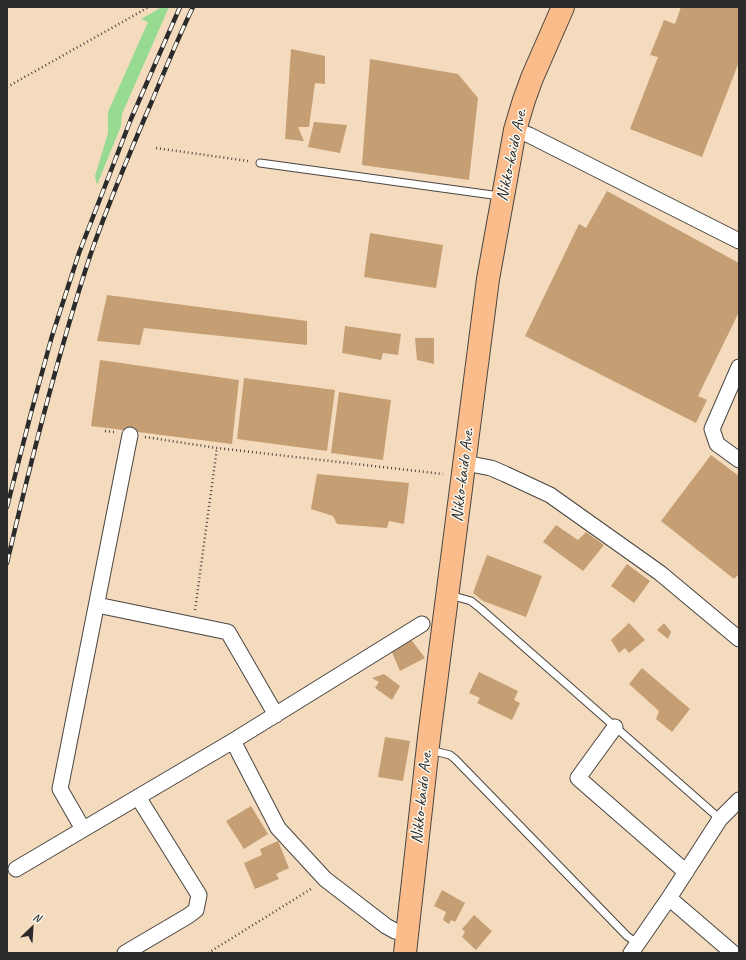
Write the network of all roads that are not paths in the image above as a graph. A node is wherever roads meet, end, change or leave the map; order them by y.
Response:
1 (563, 7) edge
2 (515, 130) junction
3 (260, 163) road end
4 (503, 197) junction
5 (739, 242) edge
6 (739, 367) edge
7 (130, 435) road end
8 (739, 460) edge
9 (464, 470) junction
10 (448, 595) junction
11 (97, 605) junction
12 (422, 624) dead end
13 (739, 639) edge
14 (276, 715) junction
15 (615, 727) junction
16 (233, 741) junction
17 (427, 749) junction
18 (138, 797) junction
19 (739, 800) edge
20 (720, 818) junction
21 (83, 829) junction
22 (16, 869) dead end
23 (686, 872) junction
24 (670, 898) junction
25 (407, 948) edge
26 (634, 949) edge
27 (125, 953) edge
28 (733, 953) edge

1 - 2 highway, Nikko-kaido Ave.
2 - 4 highway, Nikko-kaido Ave.
2 - 5 street
3 - 4 lane
4 - 9 highway, Nikko-kaido Ave.
6 - 8 street
7 - 11 street
9 - 10 highway, Nikko-kaido Ave.
9 - 13 street
10 - 15 lane
10 - 17 highway, Nikko-kaido Ave.
11 - 14 street
11 - 21 street
12 - 14 street
14 - 16 street
15 - 20 lane
15 - 23 street
16 - 18 street
16 - 25 street
17 - 25 highway, Nikko-kaido Ave.
17 - 26 lane
18 - 21 street
18 - 27 street
19 - 20 street
20 - 23 street
21 - 22 street
23 - 24 street
24 - 26 street
24 - 28 street

